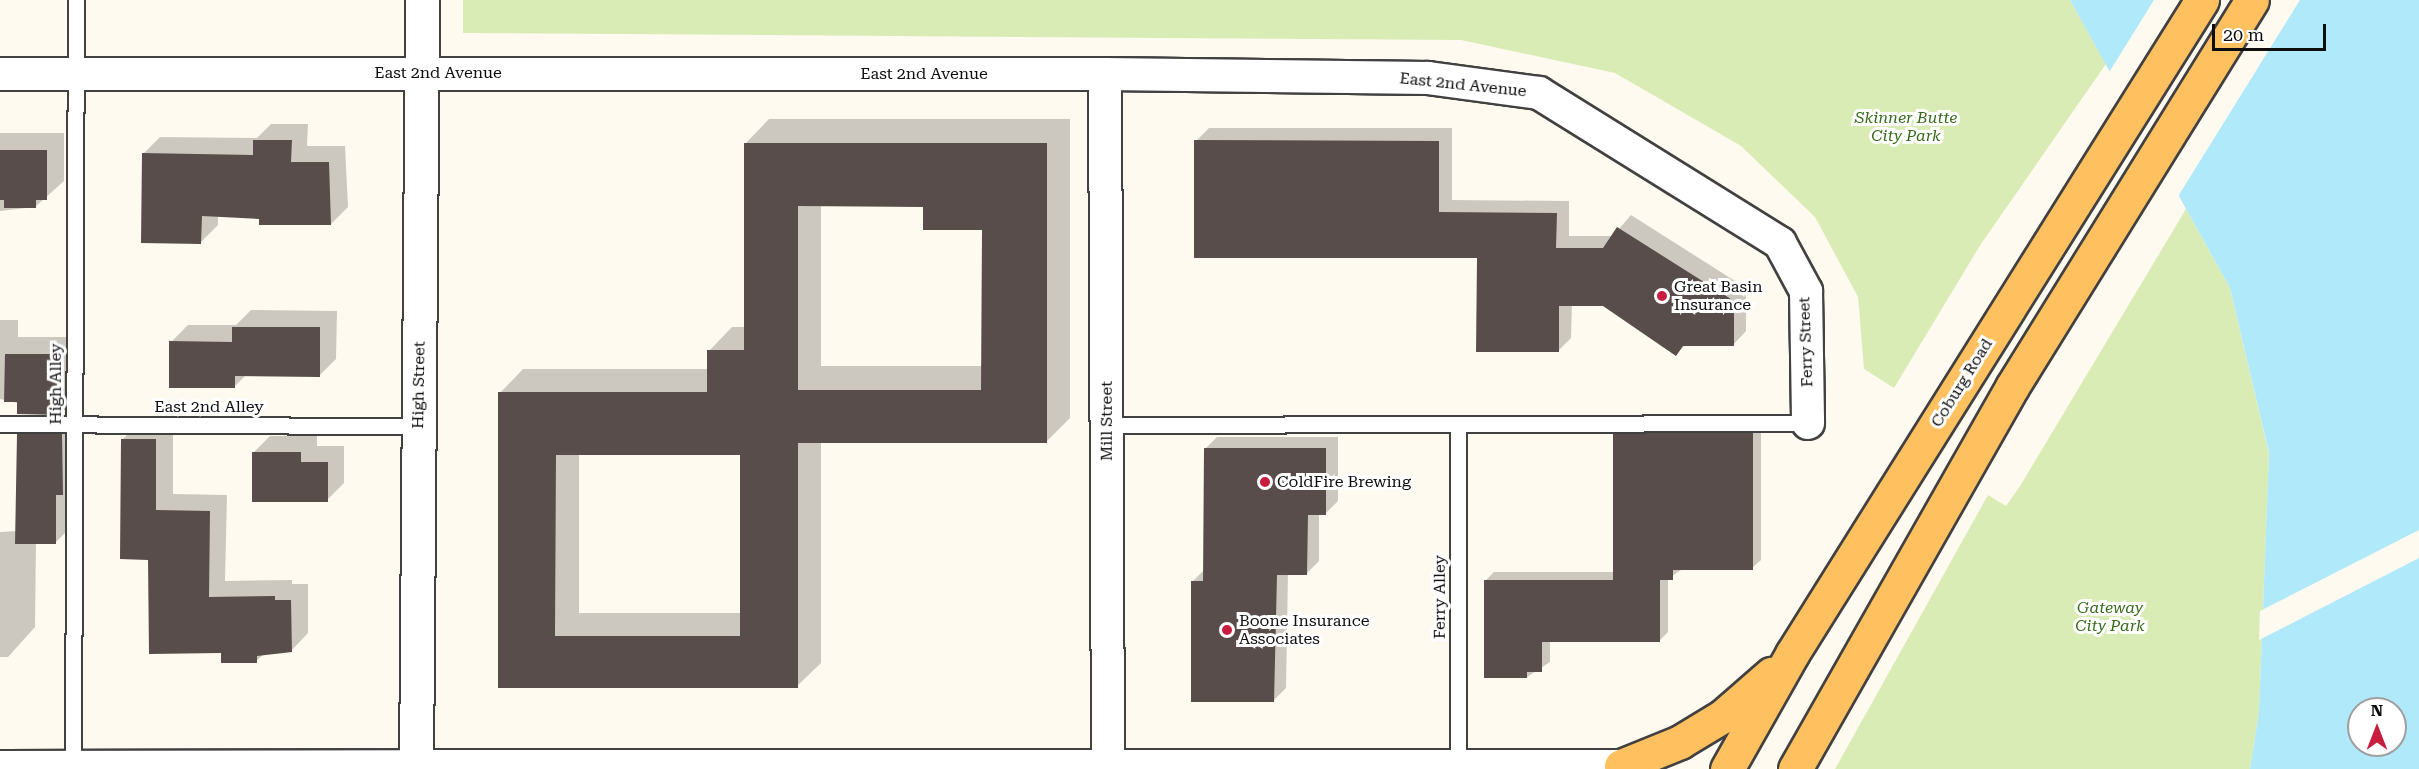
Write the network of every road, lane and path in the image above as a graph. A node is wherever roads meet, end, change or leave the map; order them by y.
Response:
1 (76, 0) edge
2 (422, 0) edge
3 (2202, 0) edge
4 (2252, 0) edge
5 (422, 73) junction
6 (0, 74) edge
7 (75, 74) junction
8 (1105, 74) junction
9 (1793, 263) joint
10 (1809, 423) joint
11 (0, 424) edge
12 (74, 424) junction
13 (1458, 424) junction
14 (1107, 425) junction
15 (419, 426) junction
16 (1792, 654) junction
17 (0, 767) edge
18 (1108, 767) edge
19 (73, 768) edge
20 (416, 768) edge
21 (771, 768) edge
22 (1458, 768) edge
23 (1623, 768) edge
24 (1727, 769) edge
25 (1795, 769) edge

1 - 7 lane, High Alley
2 - 5 street, High Street
3 - 16 main road, Coburg Road
4 - 25 main road
5 - 7 street, East 2nd Avenue
5 - 8 street, East 2nd Avenue
5 - 15 street, High Street
6 - 7 street, East 2nd Avenue
7 - 12 lane, High Alley
8 - 9 street, East 2nd Avenue
8 - 14 street, Mill Street
9 - 10 street, Ferry Street
10 - 13 lane
11 - 12 lane, East 2nd Alley
12 - 15 lane, East 2nd Alley
12 - 19 lane, High Alley
13 - 14 lane
13 - 22 lane, Ferry Alley
14 - 18 street, Mill Street
15 - 20 street, High Street
16 - 23 main road
16 - 24 main road, Coburg Road
17 - 19 street
18 - 21 street
18 - 22 street
19 - 20 street
20 - 21 street
22 - 23 street

